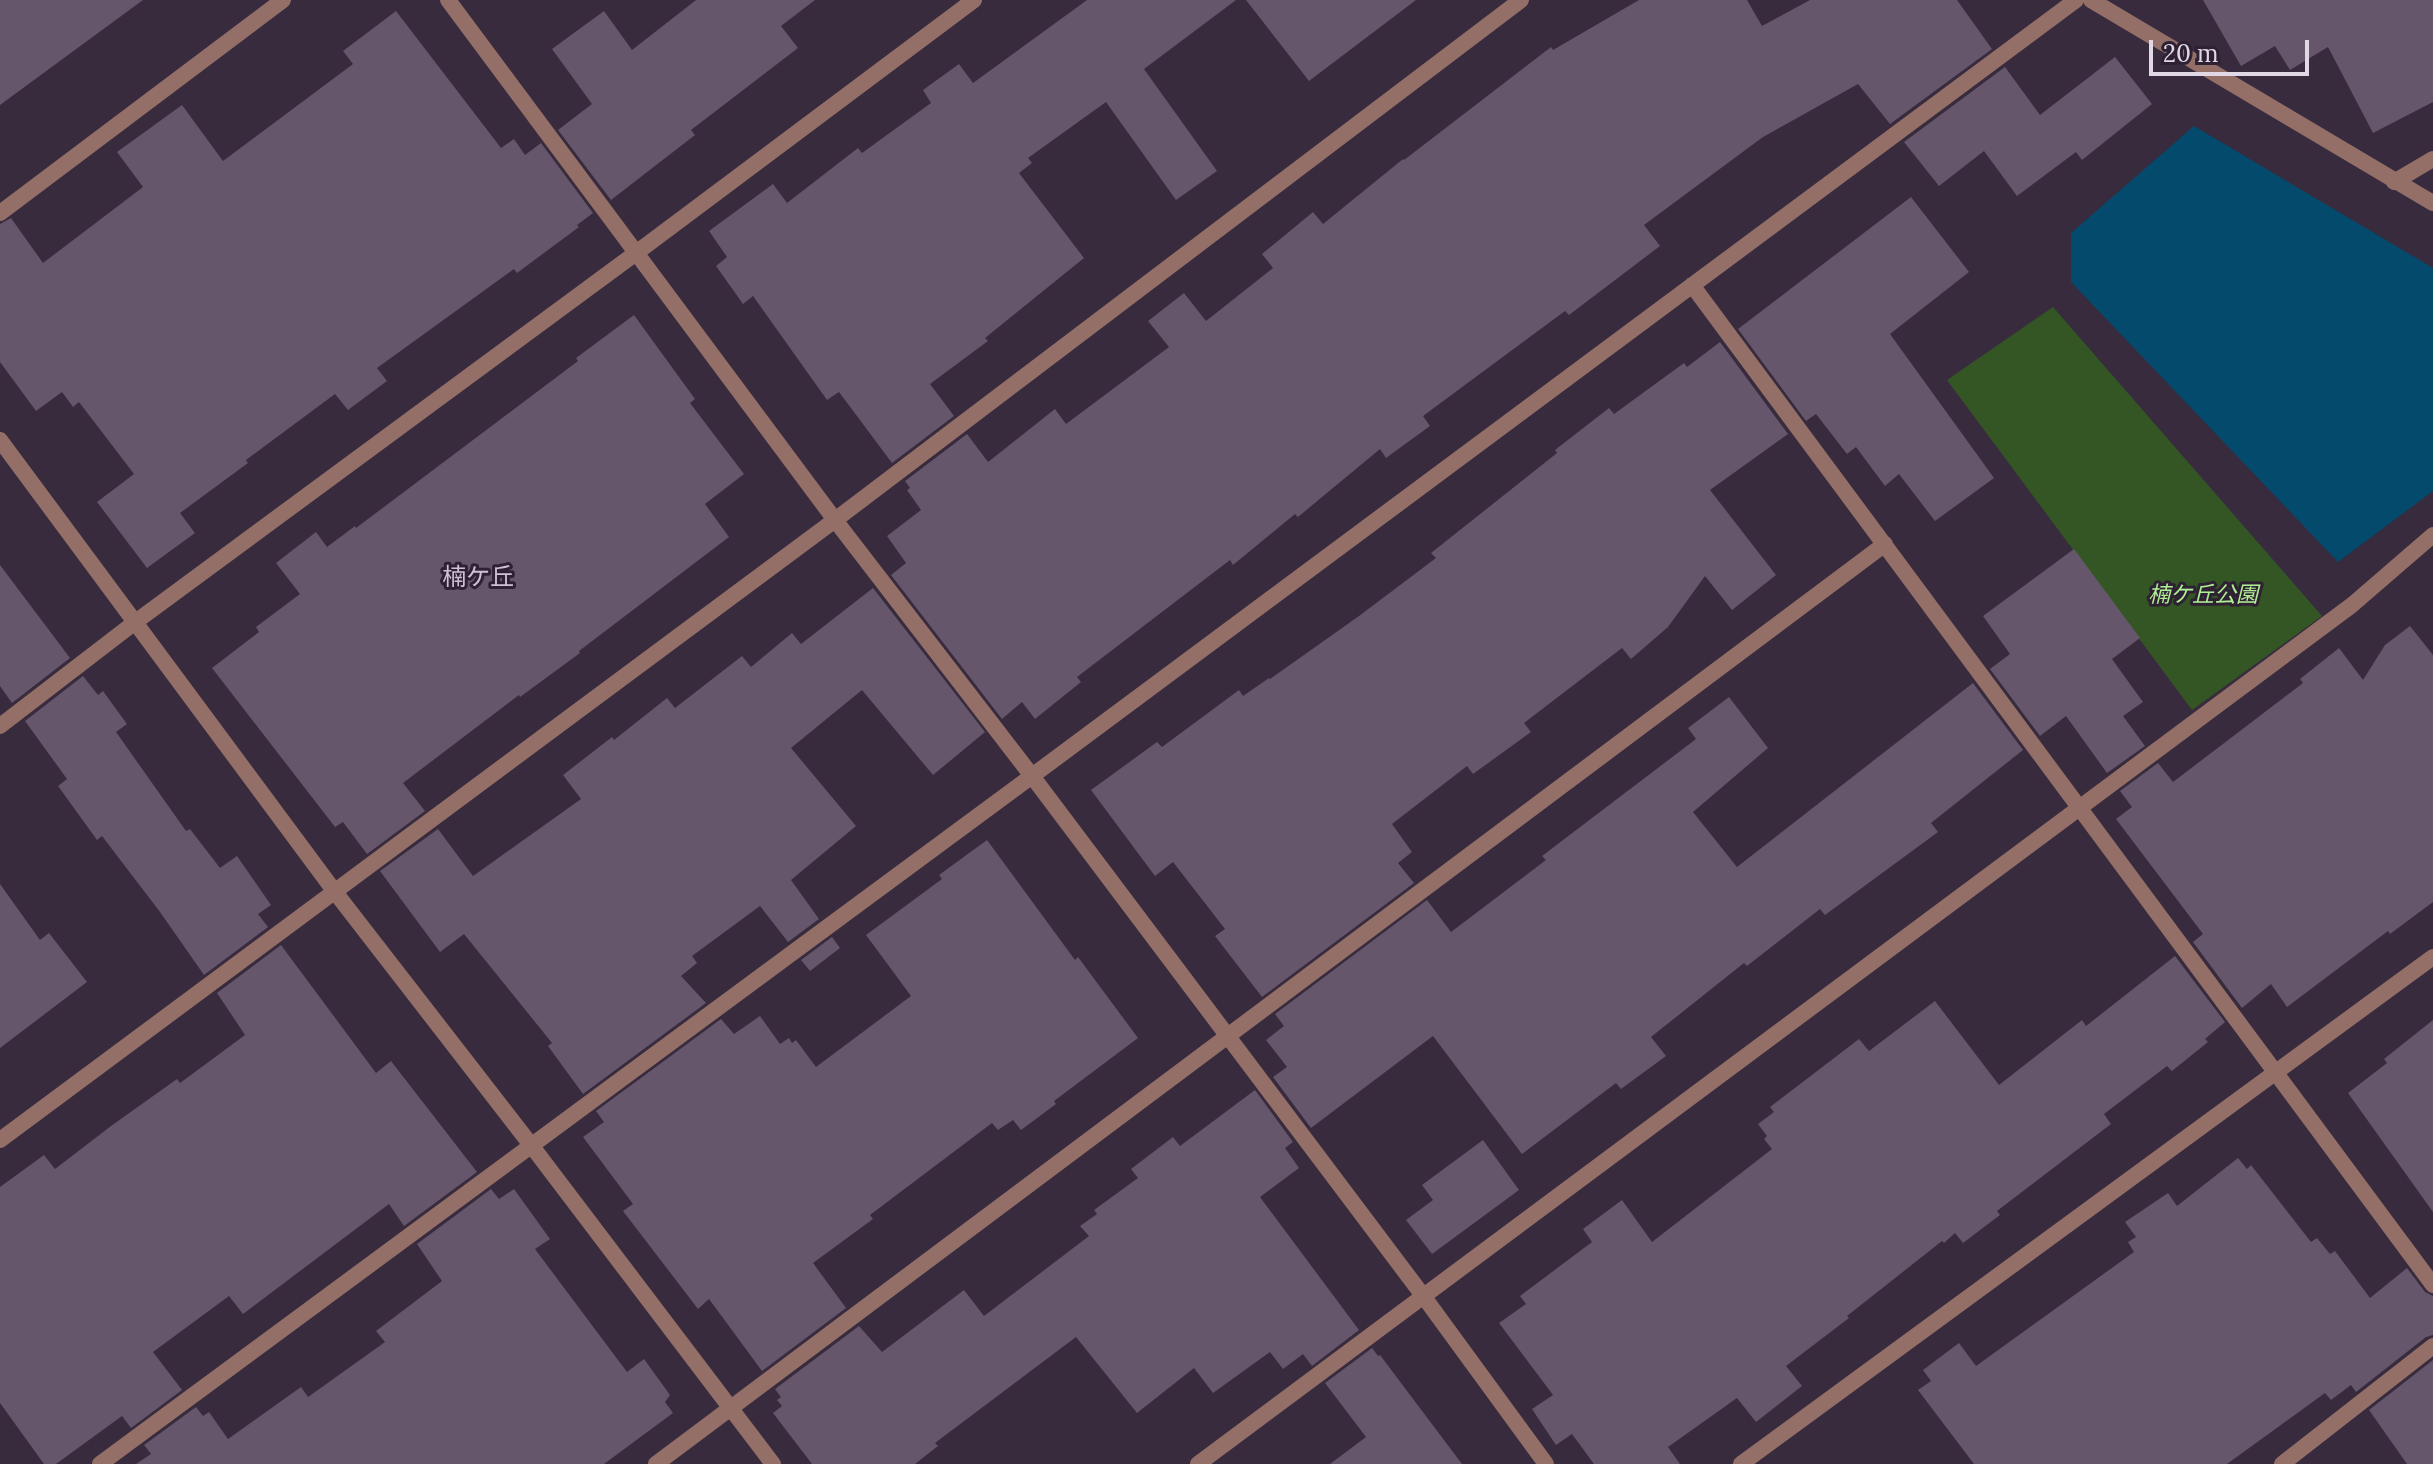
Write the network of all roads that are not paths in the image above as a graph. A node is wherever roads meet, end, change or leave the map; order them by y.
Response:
1 (283, 0) edge
2 (448, 0) edge
3 (974, 0) edge
4 (1521, 0) edge
5 (2076, 0) edge
6 (2091, 0) edge
7 (2433, 159) edge
8 (2394, 182) junction
9 (2433, 203) edge
10 (0, 213) edge
11 (636, 253) junction
12 (1692, 285) junction
13 (0, 440) edge
14 (835, 520) junction
15 (2433, 535) edge
16 (1885, 544) junction
17 (134, 623) junction
18 (0, 726) edge
19 (1032, 776) junction
20 (2081, 808) junction
21 (335, 892) junction
22 (2433, 957) edge
23 (1228, 1037) junction
24 (2276, 1073) junction
25 (0, 1140) edge
26 (531, 1145) junction
27 (2433, 1285) edge
28 (1424, 1297) junction
29 (2433, 1346) edge
30 (730, 1406) junction
31 (100, 1464) edge
32 (656, 1464) edge
33 (773, 1464) edge
34 (1198, 1464) edge
35 (1546, 1464) edge
36 (1741, 1464) edge
37 (2282, 1464) edge

1 - 10 street
2 - 11 street
3 - 11 street
4 - 14 street
5 - 12 street
6 - 8 street
7 - 8 street
8 - 9 street
11 - 14 street
11 - 17 street
12 - 16 street
12 - 19 street
13 - 17 street
14 - 19 street
14 - 21 street
15 - 20 street
16 - 20 street
16 - 23 street
17 - 18 street
17 - 21 street
19 - 23 street
19 - 26 street
20 - 24 street
20 - 28 street
21 - 25 street
21 - 26 street
22 - 24 street
23 - 28 street
23 - 30 street
24 - 27 street
24 - 36 street
26 - 30 street
26 - 31 street
28 - 34 street
28 - 35 street
29 - 37 street
30 - 32 street
30 - 33 street

